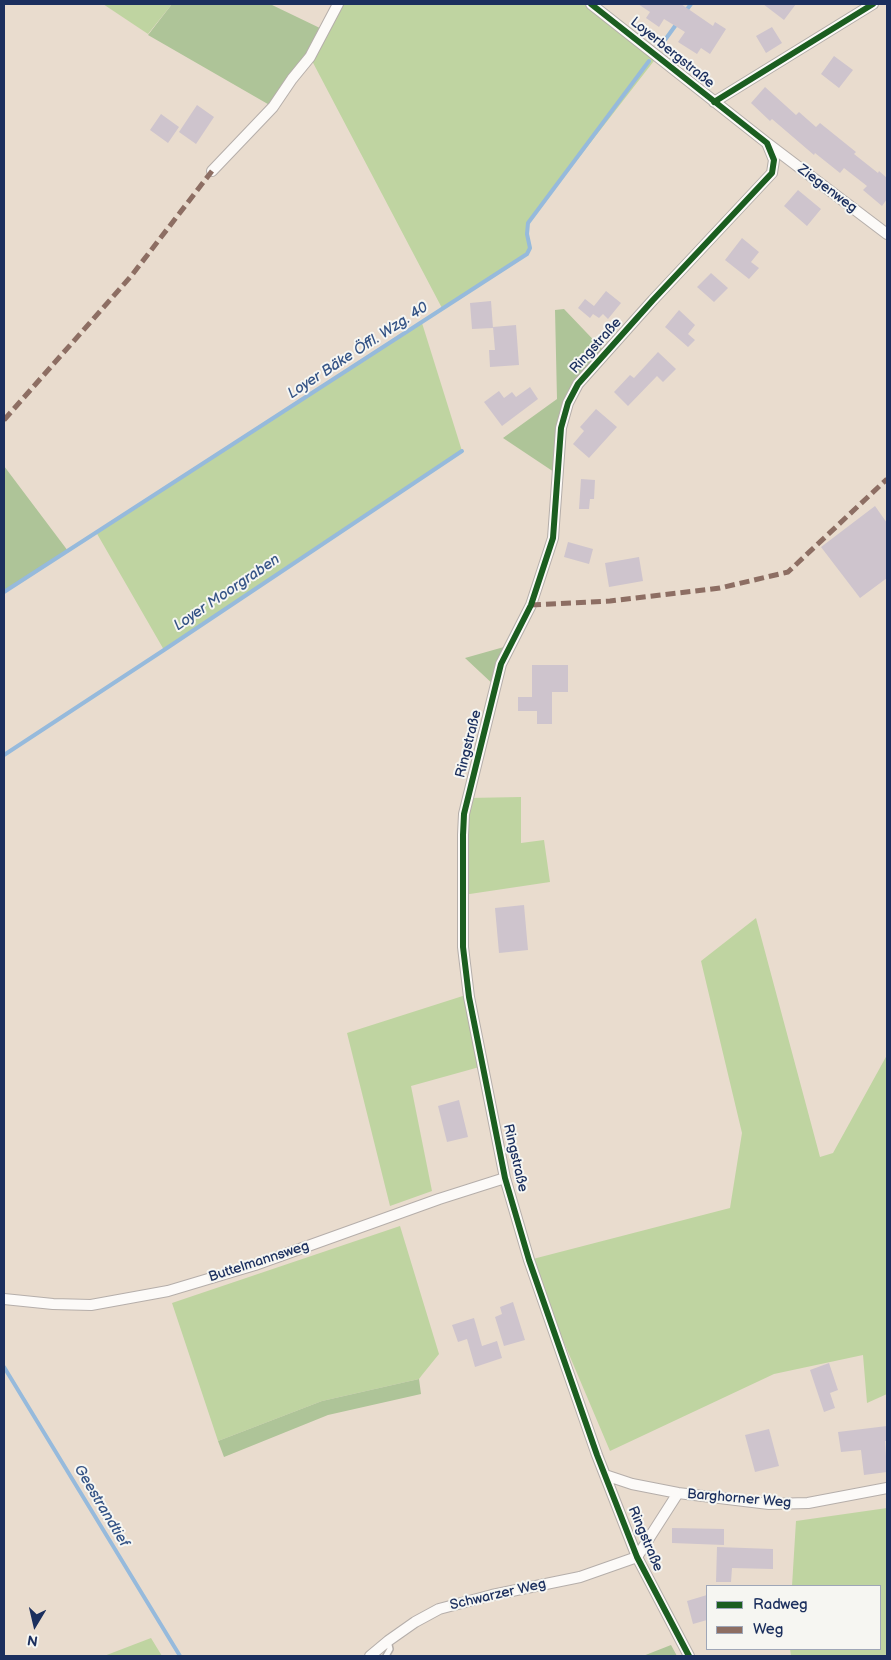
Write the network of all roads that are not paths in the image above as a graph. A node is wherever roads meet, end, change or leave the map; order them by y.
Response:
1 (338, 4) edge
2 (591, 4) edge
3 (872, 4) edge
4 (714, 102) junction
5 (766, 143) junction
6 (212, 171) dead end
7 (887, 234) edge
8 (505, 1178) junction
9 (4, 1298) edge
10 (606, 1475) junction
11 (887, 1488) edge
12 (678, 1493) junction
13 (637, 1557) junction
14 (388, 1641) junction
15 (370, 1656) edge
16 (386, 1656) edge
17 (689, 1656) edge

1 - 6 street
2 - 4 street, Loyerbergstraße
3 - 4 street
4 - 5 street
5 - 7 street, Ziegenweg
5 - 8 street, Ringstraße
8 - 9 street, Buttelmannsweg
8 - 10 street, Ringstraße
10 - 12 street, Barghorner Weg
10 - 13 street, Ringstraße
11 - 12 street, Barghorner Weg
12 - 13 street, Barghorner Weg
13 - 14 street, Schwarzer Weg
13 - 17 street, Ringstraße
14 - 15 street, Schwarzer Weg
14 - 16 lane

